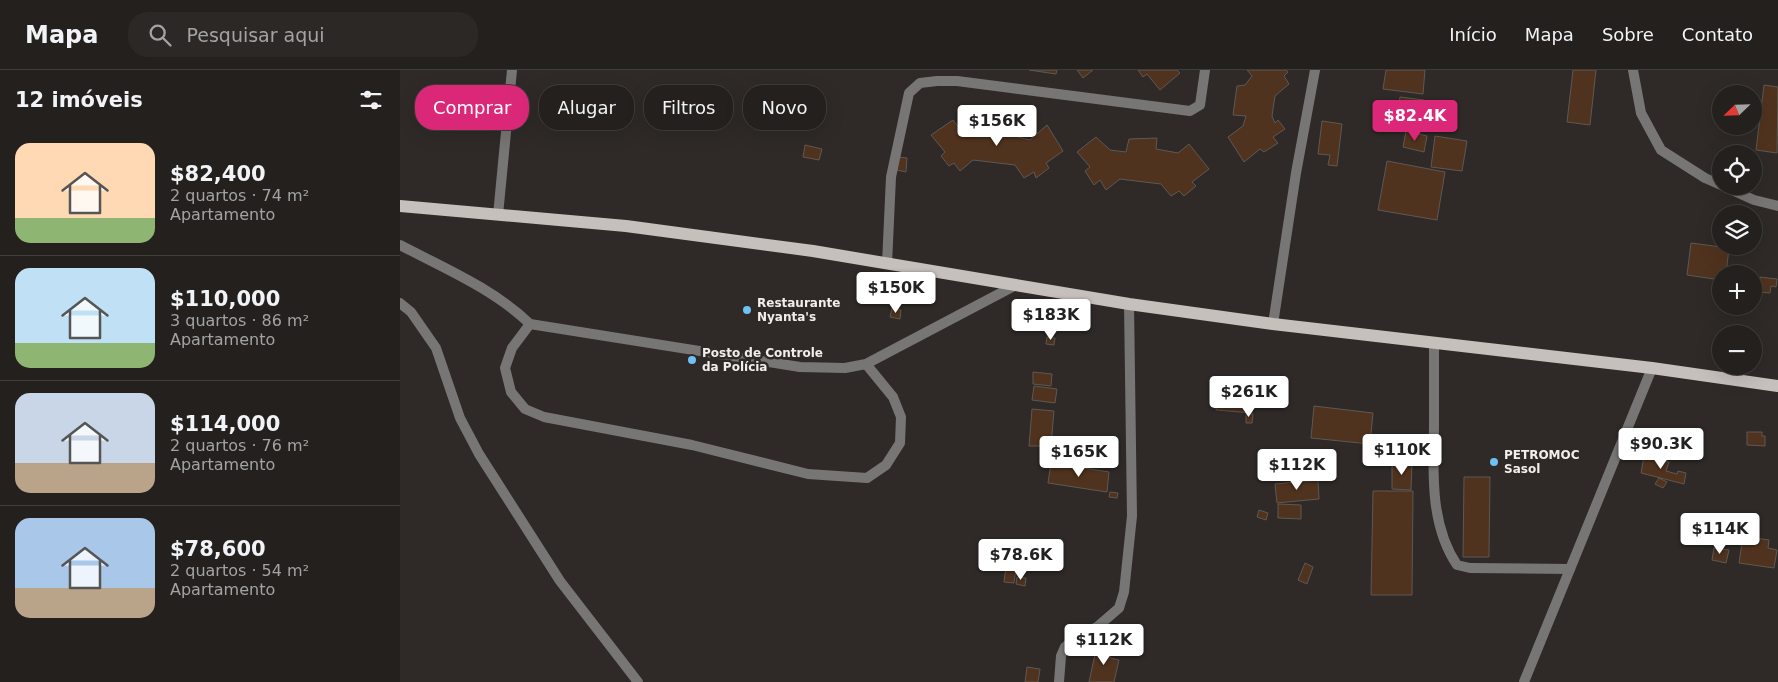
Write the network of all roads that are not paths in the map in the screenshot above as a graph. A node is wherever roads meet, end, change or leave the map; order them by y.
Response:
1 (512, 70) edge
2 (1205, 70) edge
3 (1315, 70) edge
4 (1633, 70) edge
5 (938, 75) edge
6 (1712, 181) edge
7 (1743, 195) edge
8 (400, 206) edge
9 (1778, 206) edge
10 (498, 214) junction
11 (400, 245) edge
12 (887, 264) junction
13 (1014, 286) junction
14 (400, 303) edge
15 (1129, 304) junction
16 (530, 324) junction
17 (1273, 324) junction
18 (1434, 342) junction
19 (866, 364) junction
20 (1652, 368) junction
21 (1778, 386) edge
22 (1570, 569) junction
23 (638, 682) edge
24 (1059, 682) edge
25 (1524, 682) edge

1 - 10 street
2 - 5 street
3 - 17 street
4 - 6 street
5 - 12 street
7 - 9 street
8 - 10 main road
10 - 12 main road
11 - 16 street
12 - 13 main road
13 - 15 main road
13 - 19 street
14 - 23 street
15 - 17 main road
15 - 24 street
16 - 19 street
16 - 19 street
17 - 18 main road
18 - 20 main road
18 - 22 street
20 - 21 main road
20 - 22 street
22 - 25 street

